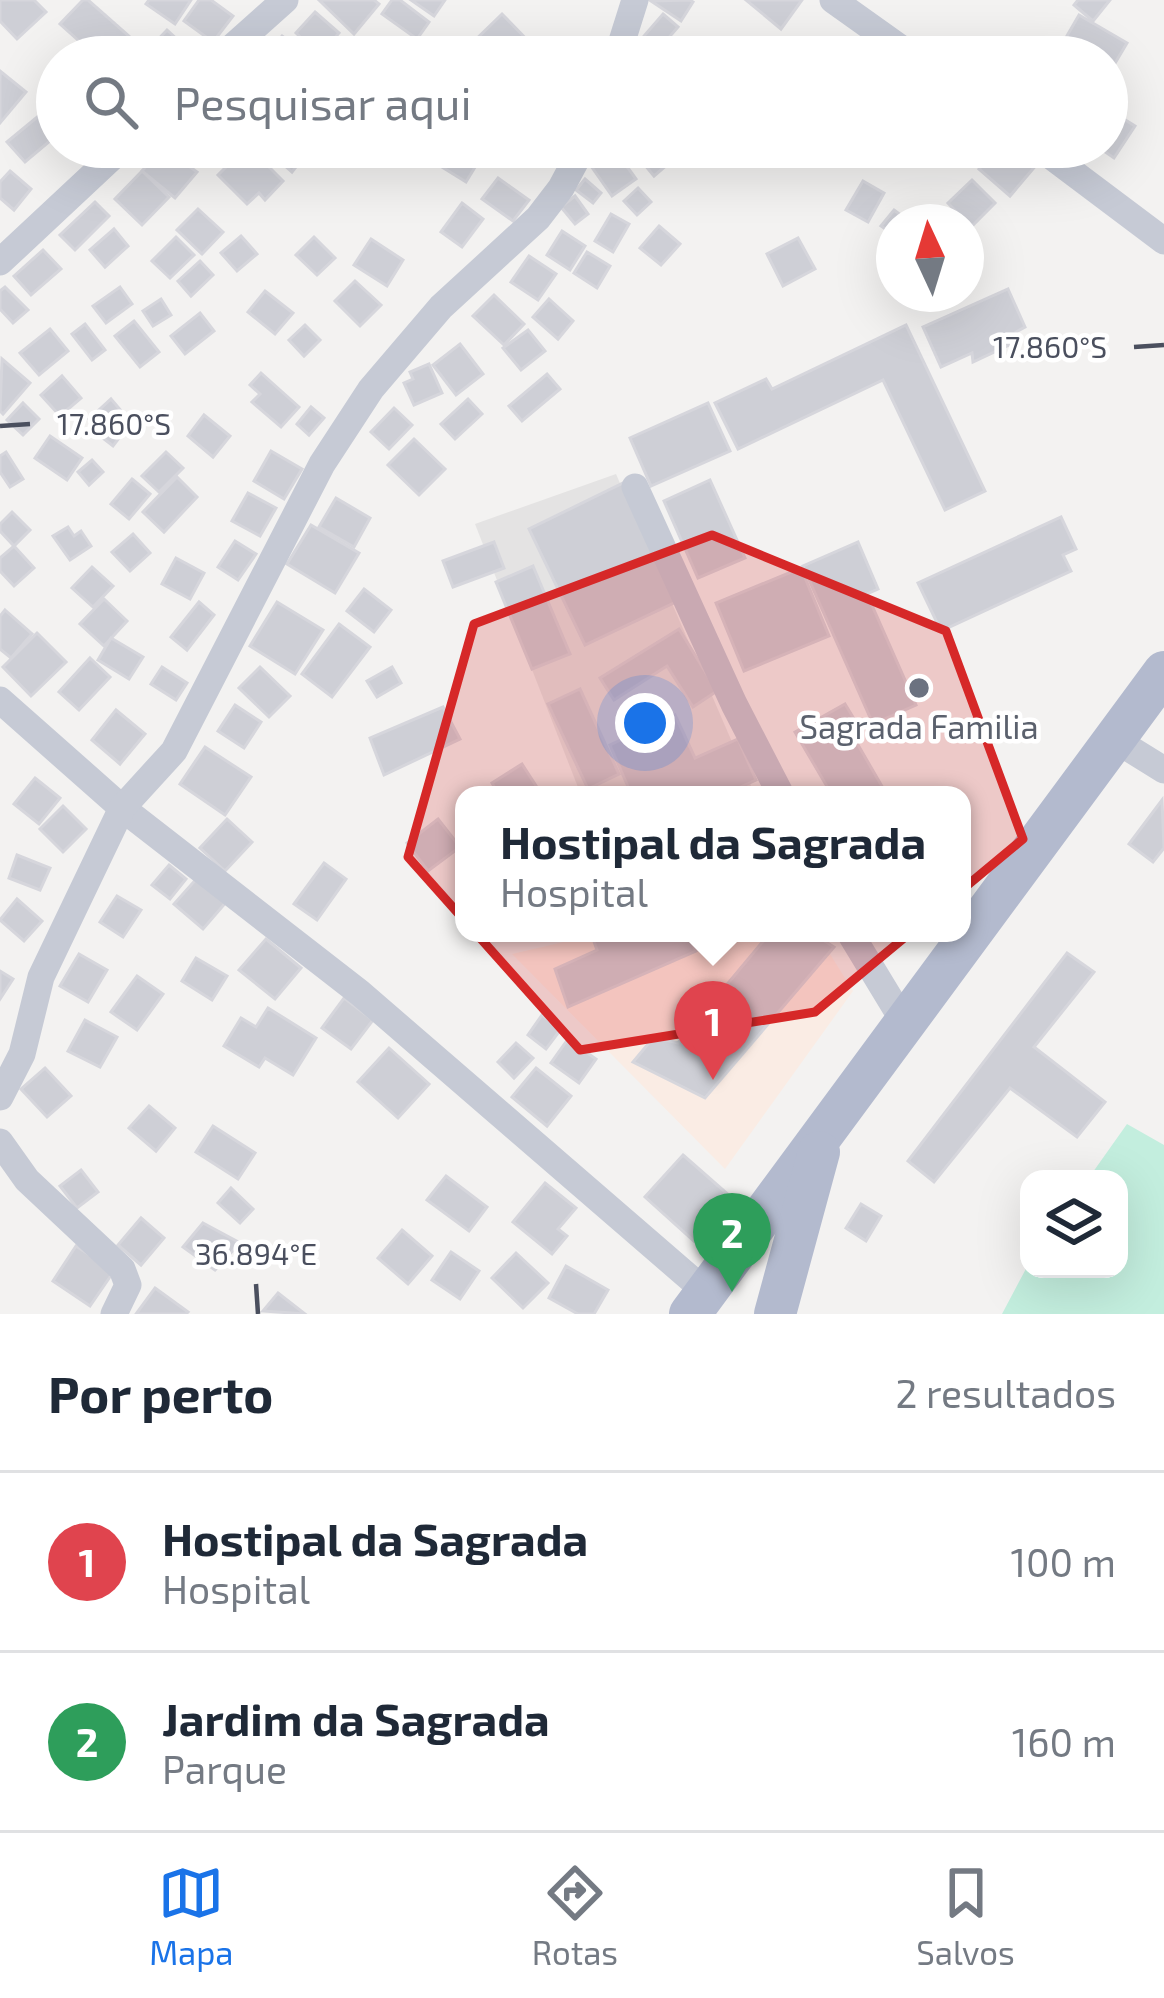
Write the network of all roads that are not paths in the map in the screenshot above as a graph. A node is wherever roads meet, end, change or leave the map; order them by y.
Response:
1 (285, 0) edge
2 (635, 0) edge
3 (833, 0) edge
4 (245, 36) edge
5 (624, 36) edge
6 (884, 36) edge
7 (101, 168) edge
8 (572, 168) edge
9 (1067, 168) edge
10 (1164, 241) edge
11 (0, 262) edge
12 (635, 487) dead end
13 (1164, 671) edge
14 (0, 700) edge
15 (1114, 739) junction
16 (1164, 770) edge
17 (776, 786) edge
18 (122, 808) junction
19 (971, 932) edge
20 (855, 942) edge
21 (963, 942) edge
22 (904, 1022) junction
23 (0, 1097) edge
24 (824, 1133) junction
25 (0, 1142) edge
26 (698, 1303) edge
27 (114, 1314) edge
28 (775, 1314) edge

1 - 4 street
2 - 5 street
3 - 6 street
7 - 11 street
8 - 18 street
9 - 10 street
12 - 17 street
13 - 15 main road
14 - 18 street
15 - 16 street
15 - 19 main road
18 - 23 street
18 - 26 street
20 - 22 street
21 - 22 main road
22 - 24 main road
24 - 26 main road
24 - 28 main road
25 - 27 street

